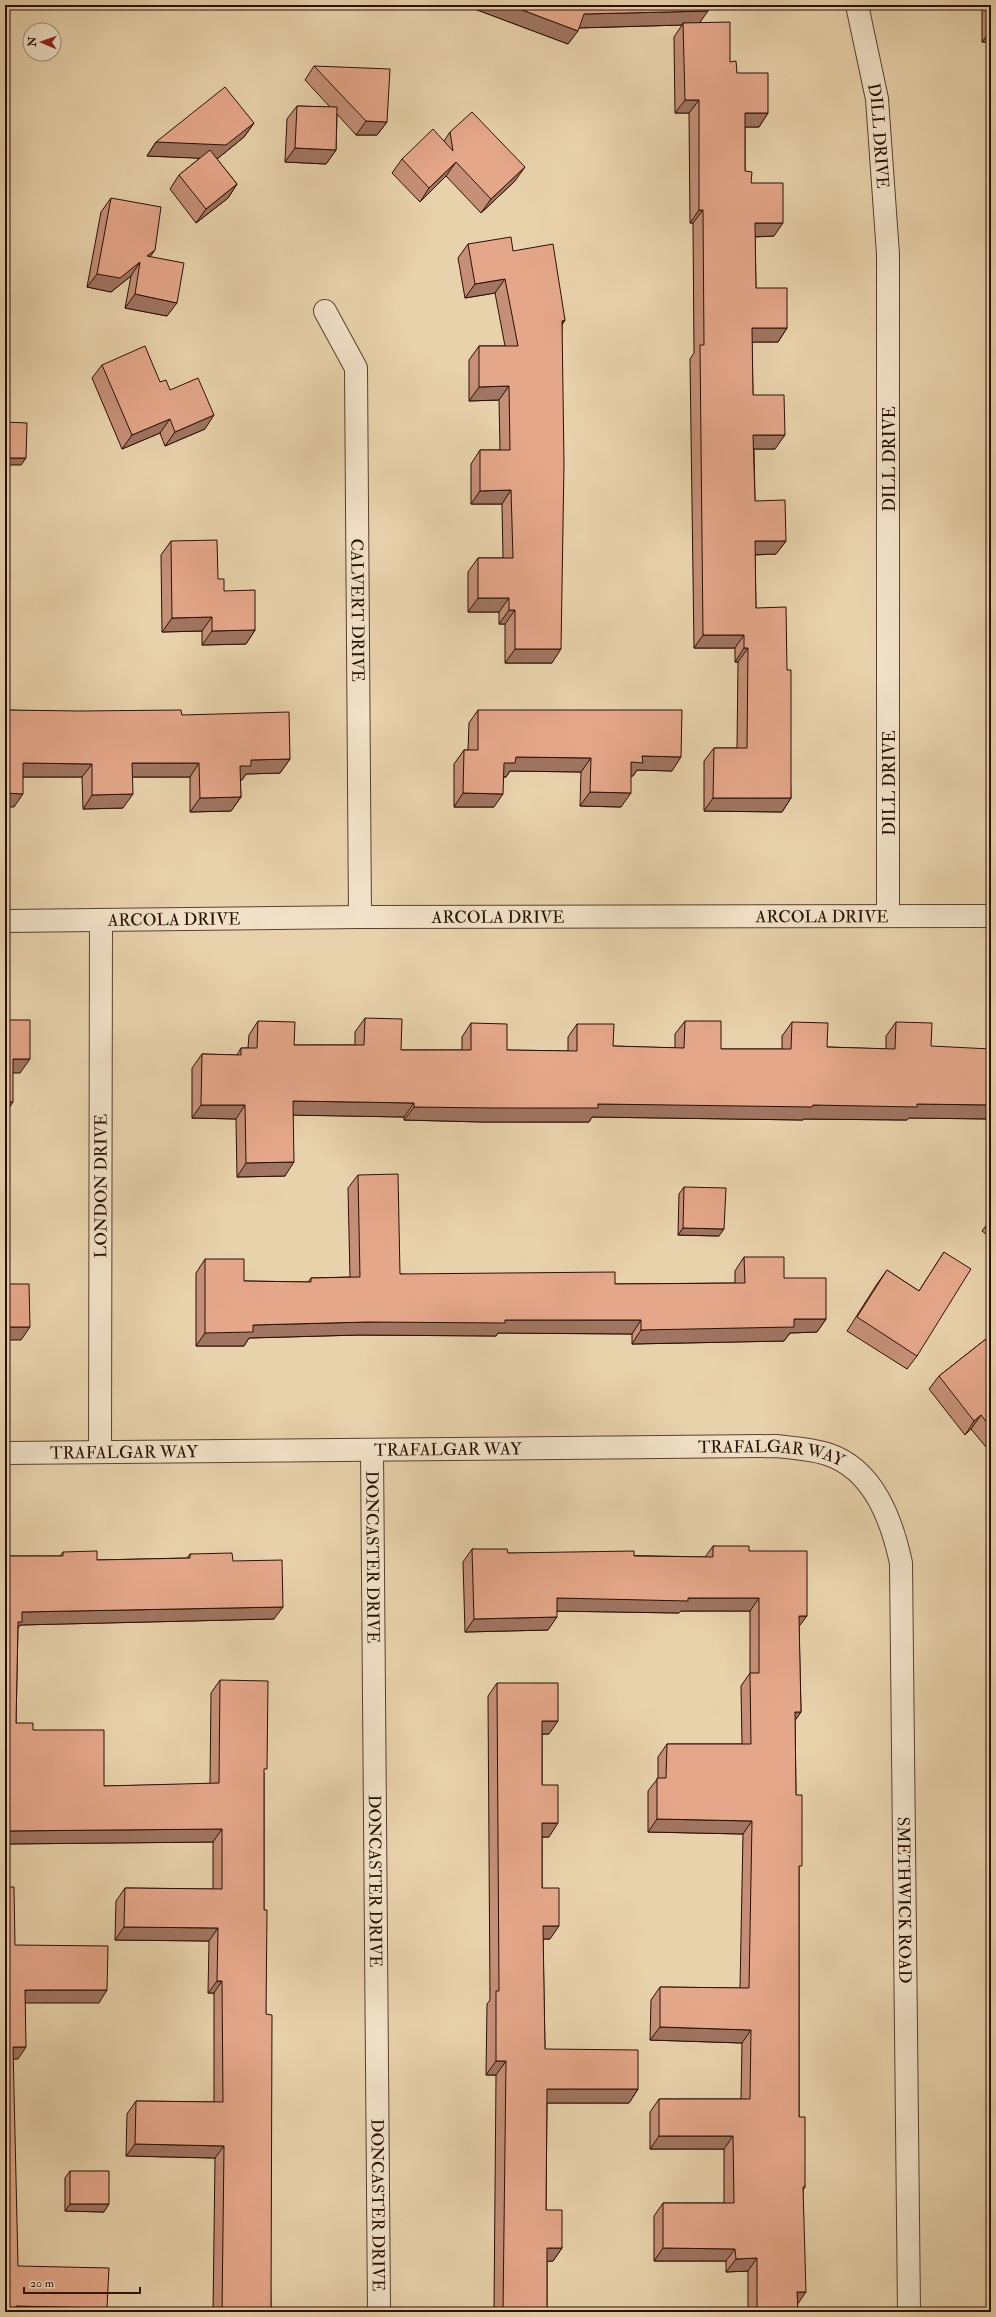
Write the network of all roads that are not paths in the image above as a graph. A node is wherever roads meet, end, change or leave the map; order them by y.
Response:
1 (857, 5) edge
2 (325, 311) dead end
3 (888, 916) junction
4 (991, 916) edge
5 (360, 917) junction
6 (101, 920) junction
7 (5, 921) edge
8 (372, 1450) junction
9 (100, 1452) junction
10 (5, 1453) edge
11 (877, 1493) joint
12 (379, 2312) edge
13 (909, 2312) edge

1 - 3 street, DILL DRIVE
2 - 5 street, CALVERT DRIVE
3 - 4 street, ARCOLA DRIVE
3 - 5 street, ARCOLA DRIVE
5 - 6 street, ARCOLA DRIVE
6 - 7 street, ARCOLA DRIVE
6 - 9 street, LONDON DRIVE
8 - 9 street, TRAFALGAR WAY
8 - 11 street, TRAFALGAR WAY
8 - 12 street, DONCASTER DRIVE
9 - 10 street, TRAFALGAR WAY
11 - 13 street, SMETHWICK ROAD

